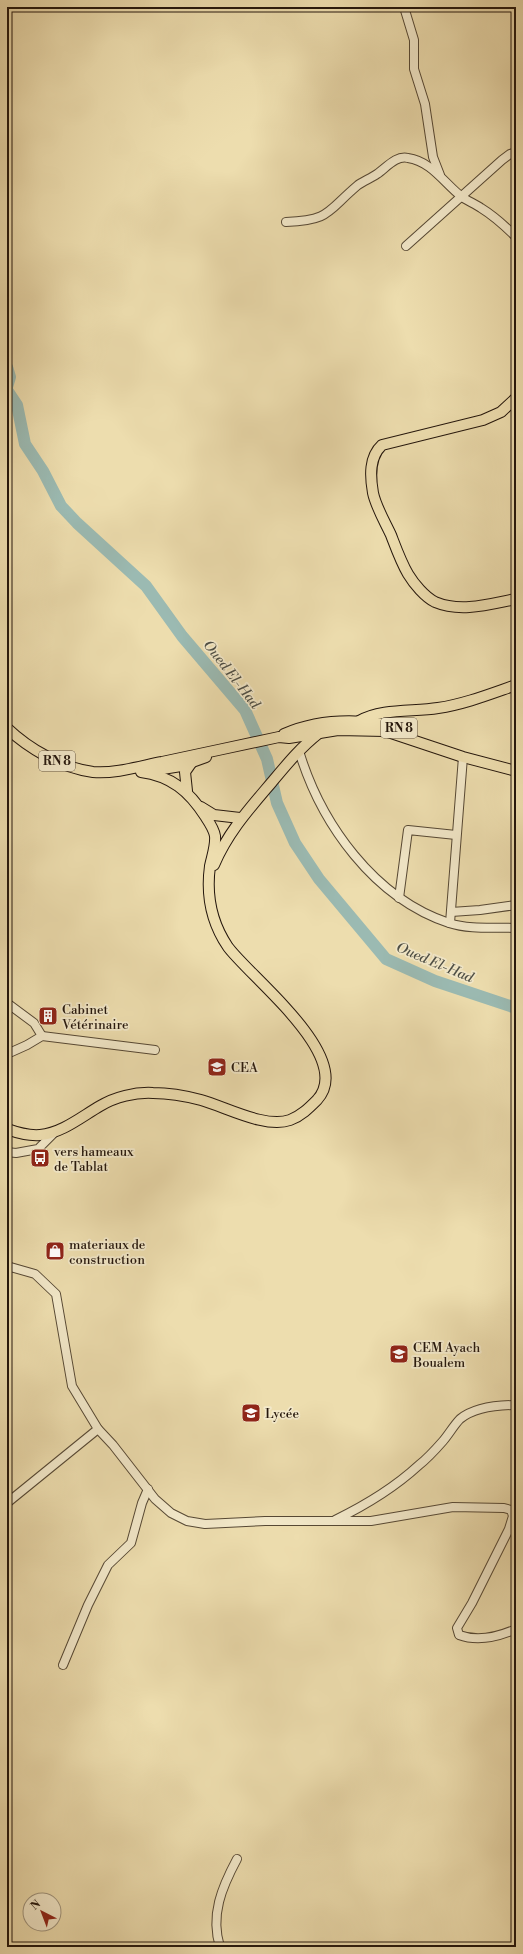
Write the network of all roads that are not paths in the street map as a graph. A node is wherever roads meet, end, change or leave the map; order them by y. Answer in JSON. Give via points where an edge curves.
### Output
{"nodes":[{"id":1,"x":404,"y":7,"type":"edge"},
{"id":2,"x":516,"y":152,"type":"edge"},
{"id":3,"x":440,"y":175,"type":"junction"},
{"id":4,"x":462,"y":196,"type":"junction"},
{"id":5,"x":286,"y":222,"type":"dead end"},
{"id":6,"x":516,"y":237,"type":"edge"},
{"id":7,"x":406,"y":246,"type":"dead end"},
{"id":8,"x":516,"y":398,"type":"edge"},
{"id":9,"x":516,"y":599,"type":"edge"},
{"id":10,"x":516,"y":685,"type":"edge"},
{"id":11,"x":360,"y":720,"type":"junction"},
{"id":12,"x":7,"y":728,"type":"edge"},
{"id":13,"x":349,"y":730,"type":"junction"},
{"id":14,"x":320,"y":732,"type":"junction"},
{"id":15,"x":279,"y":737,"type":"junction"},
{"id":16,"x":291,"y":738,"type":"junction"},
{"id":17,"x":226,"y":748,"type":"junction"},
{"id":18,"x":299,"y":751,"type":"junction"},
{"id":19,"x":205,"y":753,"type":"junction"},
{"id":20,"x":463,"y":757,"type":"junction"},
{"id":21,"x":288,"y":763,"type":"junction"},
{"id":22,"x":189,"y":764,"type":"junction"},
{"id":23,"x":516,"y":767,"type":"edge"},
{"id":24,"x":116,"y":770,"type":"junction"},
{"id":25,"x":516,"y":771,"type":"edge"},
{"id":26,"x":141,"y":772,"type":"junction"},
{"id":27,"x":187,"y":791,"type":"junction"},
{"id":28,"x":199,"y":806,"type":"junction"},
{"id":29,"x":240,"y":818,"type":"junction"},
{"id":30,"x":456,"y":834,"type":"junction"},
{"id":31,"x":208,"y":880,"type":"junction"},
{"id":32,"x":399,"y":898,"type":"junction"},
{"id":33,"x":516,"y":905,"type":"edge"},
{"id":34,"x":451,"y":912,"type":"junction"},
{"id":35,"x":450,"y":923,"type":"junction"},
{"id":36,"x":516,"y":928,"type":"edge"},
{"id":37,"x":7,"y":1003,"type":"edge"},
{"id":38,"x":42,"y":1036,"type":"junction"},
{"id":39,"x":155,"y":1050,"type":"dead end"},
{"id":40,"x":7,"y":1054,"type":"edge"},
{"id":41,"x":7,"y":1129,"type":"edge"},
{"id":42,"x":56,"y":1131,"type":"junction"},
{"id":43,"x":7,"y":1152,"type":"edge"},
{"id":44,"x":7,"y":1266,"type":"edge"},
{"id":45,"x":516,"y":1404,"type":"edge"},
{"id":46,"x":98,"y":1429,"type":"junction"},
{"id":47,"x":148,"y":1490,"type":"junction"},
{"id":48,"x":8,"y":1499,"type":"edge"},
{"id":49,"x":332,"y":1520,"type":"junction"},
{"id":50,"x":516,"y":1629,"type":"edge"},
{"id":51,"x":63,"y":1665,"type":"dead end"},
{"id":52,"x":237,"y":1859,"type":"dead end"},
{"id":53,"x":220,"y":1947,"type":"edge"}],
"edges":[{"from":1,"to":3,"type":"street","via":[[414,40],[414,70],[425,104],[433,157]]},
{"from":2,"to":4,"type":"street","via":[[506,157]]},
{"from":3,"to":4,"type":"street"},
{"from":3,"to":5,"type":"street","via":[[419,162],[400,158],[360,184],[334,210],[323,217],[309,221]]},
{"from":4,"to":6,"type":"street","via":[[499,221]]},
{"from":4,"to":7,"type":"street"},
{"from":8,"to":9,"type":"main road","via":[[501,412],[483,420],[382,444],[375,454],[371,473],[373,494],[408,574],[421,591],[434,602],[472,608]]},
{"from":10,"to":11,"type":"main road","via":[[457,704],[429,710],[378,714]]},
{"from":11,"to":13,"type":"main road"},
{"from":11,"to":15,"type":"main road","number":"RN 8","via":[[337,721],[299,729]]},
{"from":11,"to":23,"type":"main road","number":"RN 8","via":[[404,730],[476,756]]},
{"from":12,"to":24,"type":"main road","number":"RN 8","via":[[18,738],[56,760],[78,769],[94,772]]},
{"from":13,"to":14,"type":"main road","number":"RN 8"},
{"from":13,"to":20,"type":"main road","number":"RN 8","via":[[385,731]]},
{"from":14,"to":16,"type":"main road","number":"RN 8"},
{"from":14,"to":18,"type":"main road"},
{"from":15,"to":16,"type":"main road","number":"RN 8"},
{"from":15,"to":17,"type":"main road","number":"RN 8"},
{"from":16,"to":21,"type":"main road","via":[[294,748]]},
{"from":17,"to":19,"type":"main road","number":"RN 8"},
{"from":17,"to":22,"type":"main road","number":"RN 8"},
{"from":18,"to":21,"type":"main road"},
{"from":18,"to":32,"type":"street","via":[[316,793],[346,844],[360,862]]},
{"from":19,"to":22,"type":"main road"},
{"from":19,"to":24,"type":"main road","number":"RN 8"},
{"from":20,"to":25,"type":"main road","number":"RN 8"},
{"from":20,"to":30,"type":"street"},
{"from":21,"to":29,"type":"main road"},
{"from":22,"to":26,"type":"main road","number":"RN 8"},
{"from":22,"to":27,"type":"main road","via":[[184,776]]},
{"from":24,"to":26,"type":"main road","number":"RN 8"},
{"from":26,"to":27,"type":"main road","via":[[166,777]]},
{"from":27,"to":28,"type":"main road"},
{"from":28,"to":29,"type":"main road","via":[[214,815]]},
{"from":28,"to":31,"type":"main road","via":[[215,835]]},
{"from":29,"to":31,"type":"main road","via":[[222,847]]},
{"from":30,"to":32,"type":"street","via":[[408,830]]},
{"from":30,"to":34,"type":"street"},
{"from":31,"to":42,"type":"main road","via":[[212,914],[228,947],[284,1006],[319,1051],[326,1076],[319,1097],[298,1116],[281,1122],[270,1122],[200,1100],[144,1092],[120,1097]]},
{"from":32,"to":35,"type":"street"},
{"from":33,"to":34,"type":"street"},
{"from":34,"to":35,"type":"street"},
{"from":35,"to":36,"type":"street"},
{"from":37,"to":38,"type":"street","via":[[34,1023]]},
{"from":38,"to":39,"type":"street"},
{"from":38,"to":40,"type":"street"},
{"from":41,"to":42,"type":"main road","via":[[21,1134],[40,1135]]},
{"from":42,"to":43,"type":"street","via":[[38,1149]]},
{"from":44,"to":46,"type":"street","via":[[35,1274],[56,1294],[72,1386]]},
{"from":45,"to":49,"type":"street","via":[[484,1409],[460,1420],[420,1465],[387,1491],[362,1507]]},
{"from":46,"to":47,"type":"street","via":[[114,1445]]},
{"from":46,"to":48,"type":"street"},
{"from":47,"to":49,"type":"street","via":[[171,1513],[187,1521],[205,1524]]},
{"from":47,"to":51,"type":"street","via":[[131,1543],[108,1565]]},
{"from":49,"to":50,"type":"street","via":[[371,1521],[453,1507],[511,1510],[514,1516],[509,1529],[457,1628],[459,1635],[470,1639],[490,1637]]},
{"from":52,"to":53,"type":"street","via":[[223,1886],[215,1923]]}]}
